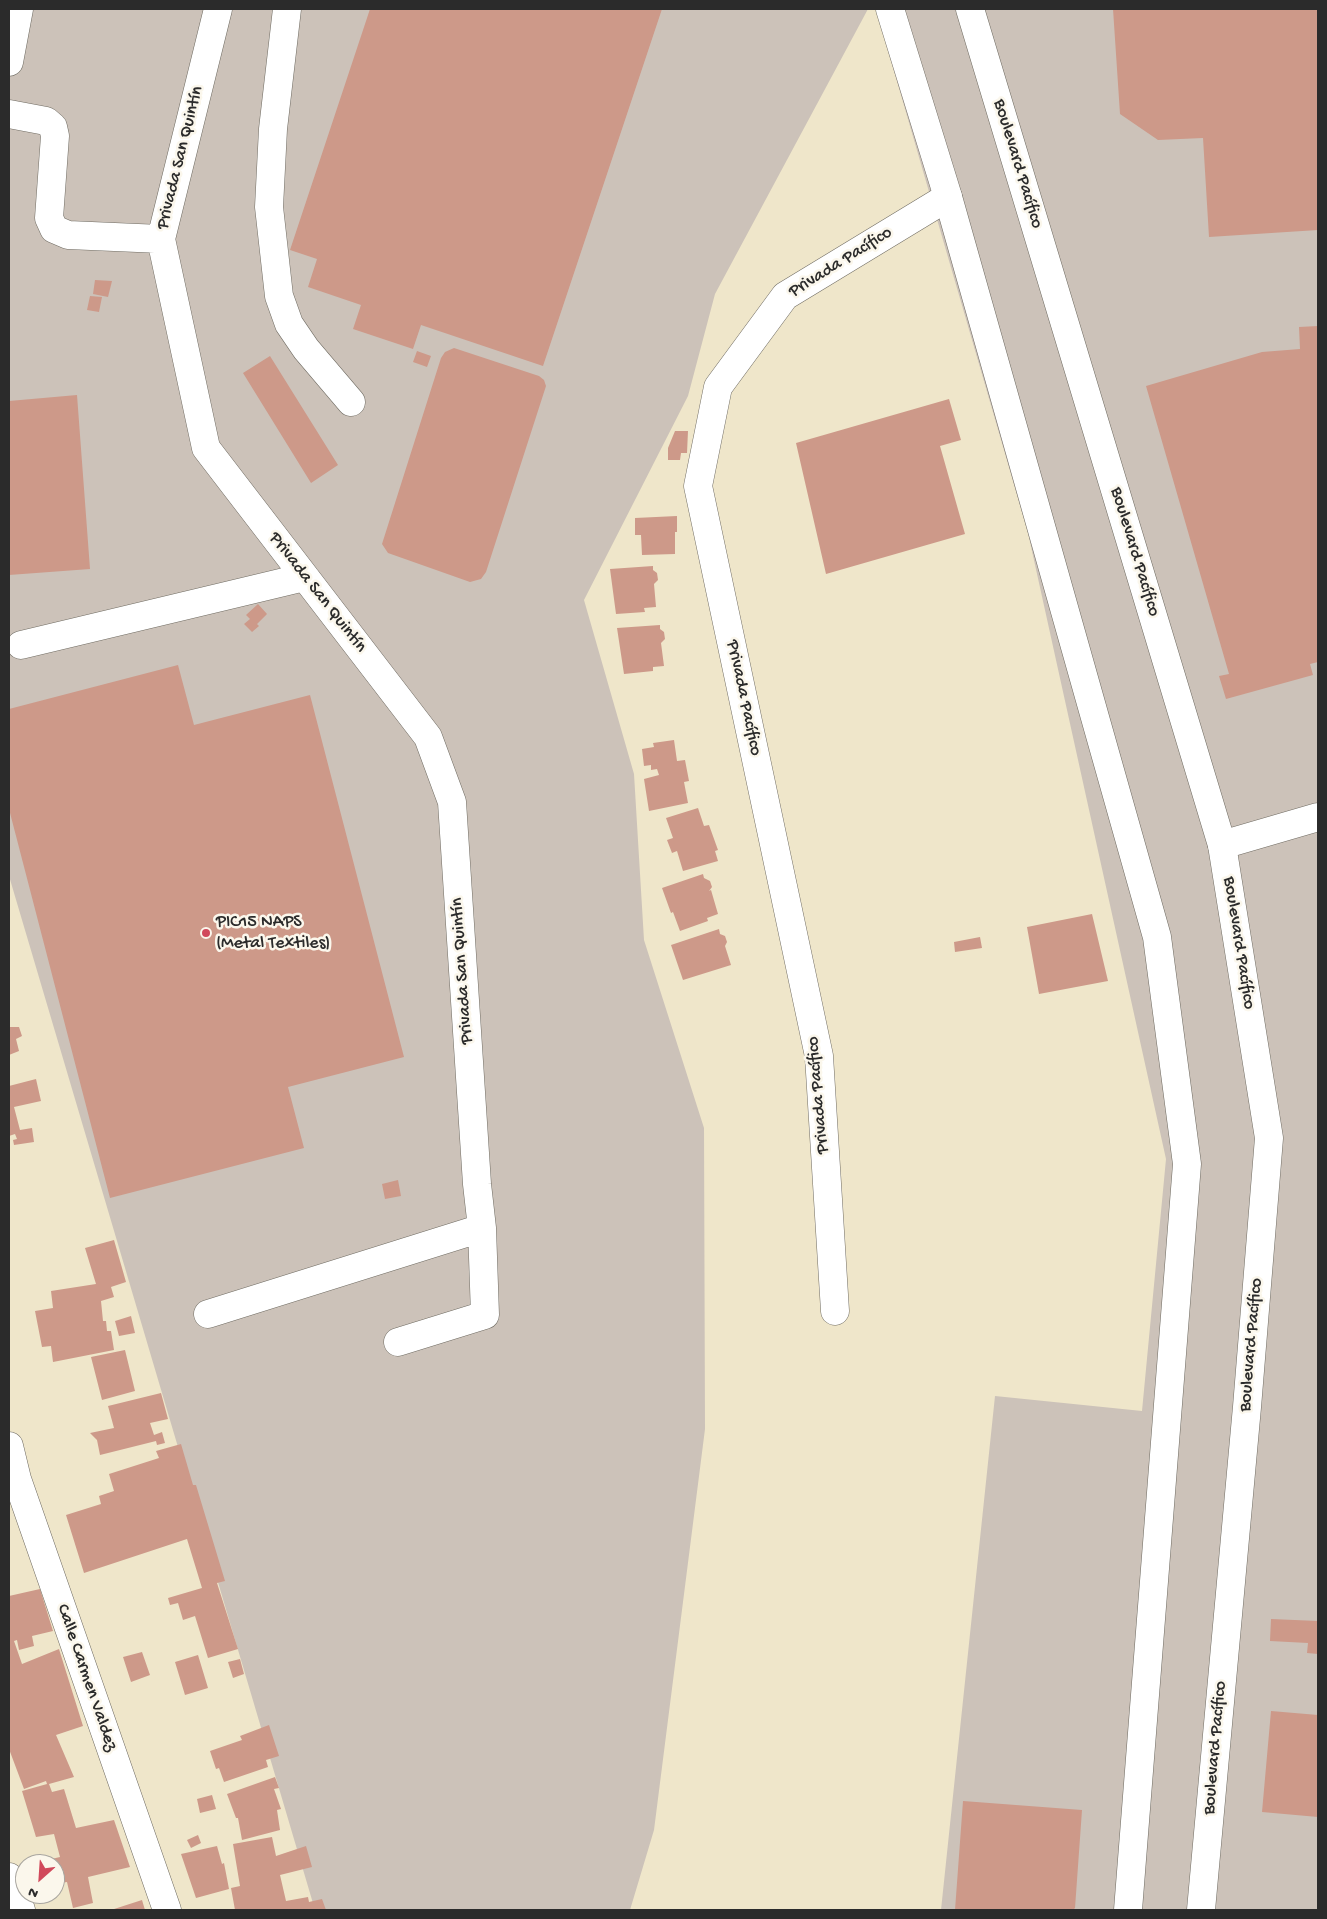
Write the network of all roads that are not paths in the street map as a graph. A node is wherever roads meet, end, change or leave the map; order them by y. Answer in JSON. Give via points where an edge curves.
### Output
{"nodes":[{"id":1,"x":19,"y":9,"type":"edge"},
{"id":2,"x":218,"y":9,"type":"edge"},
{"id":3,"x":287,"y":9,"type":"edge"},
{"id":4,"x":890,"y":9,"type":"edge"},
{"id":5,"x":970,"y":9,"type":"edge"},
{"id":6,"x":9,"y":62,"type":"edge"},
{"id":7,"x":9,"y":114,"type":"edge"},
{"id":8,"x":948,"y":197,"type":"junction"},
{"id":9,"x":161,"y":239,"type":"junction"},
{"id":10,"x":351,"y":402,"type":"dead end"},
{"id":11,"x":305,"y":577,"type":"junction"},
{"id":12,"x":21,"y":645,"type":"dead end"},
{"id":13,"x":1318,"y":817,"type":"edge"},
{"id":14,"x":1222,"y":845,"type":"junction"},
{"id":15,"x":482,"y":1228,"type":"junction"},
{"id":16,"x":835,"y":1311,"type":"dead end"},
{"id":17,"x":208,"y":1314,"type":"dead end"},
{"id":18,"x":398,"y":1342,"type":"dead end"},
{"id":19,"x":9,"y":1446,"type":"edge"},
{"id":20,"x":13,"y":1490,"type":"edge"},
{"id":21,"x":9,"y":1877,"type":"edge"},
{"id":22,"x":21,"y":1910,"type":"edge"},
{"id":23,"x":167,"y":1910,"type":"edge"},
{"id":24,"x":1128,"y":1910,"type":"edge"},
{"id":25,"x":1201,"y":1910,"type":"edge"}],
"edges":[{"from":1,"to":6,"type":"main road"},
{"from":2,"to":9,"type":"main road","name":"Privada San Quintín"},
{"from":3,"to":10,"type":"main road","via":[[273,129],[269,207],[279,296],[288,324]]},
{"from":4,"to":8,"type":"main road"},
{"from":5,"to":14,"type":"main road","name":"Boulevard Pacífico"},
{"from":7,"to":9,"type":"main road","via":[[46,121],[53,127],[49,218],[54,229],[68,234]]},
{"from":8,"to":16,"type":"main road","name":"Privada Pacífico","via":[[785,296],[718,388],[698,486],[819,1056]]},
{"from":8,"to":24,"type":"main road","via":[[1157,937],[1187,1164]]},
{"from":9,"to":11,"type":"main road","name":"Privada San Quintín","via":[[206,448]]},
{"from":11,"to":12,"type":"main road"},
{"from":11,"to":15,"type":"main road","name":"Privada San Quintín","via":[[428,737],[452,802]]},
{"from":13,"to":14,"type":"main road"},
{"from":14,"to":25,"type":"main road","name":"Boulevard Pacífico","via":[[1269,1138]]},
{"from":15,"to":17,"type":"main road"},
{"from":15,"to":18,"type":"main road","name":"Privada San Quintín","via":[[485,1315]]},
{"from":19,"to":20,"type":"main road","name":"Calle Carmen Valdez"},
{"from":20,"to":23,"type":"main road","name":"Calle Carmen Valdez"},
{"from":21,"to":22,"type":"main road"}]}
